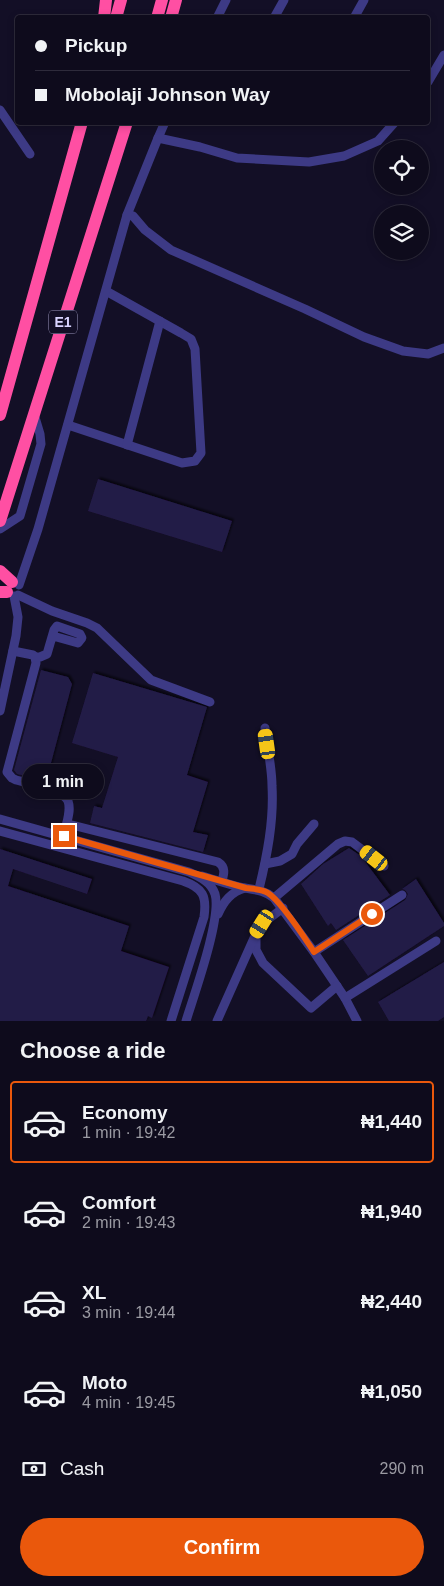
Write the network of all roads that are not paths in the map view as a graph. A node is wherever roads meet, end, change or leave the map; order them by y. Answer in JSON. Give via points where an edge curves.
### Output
{"nodes":[{"id":1,"x":121,"y":0,"type":"edge"},
{"id":2,"x":162,"y":0,"type":"edge"},
{"id":3,"x":181,"y":0,"type":"edge"},
{"id":4,"x":226,"y":0,"type":"edge"},
{"id":5,"x":284,"y":0,"type":"edge"},
{"id":6,"x":364,"y":0,"type":"edge"},
{"id":7,"x":106,"y":1,"type":"edge"},
{"id":8,"x":173,"y":10,"type":"edge"},
{"id":9,"x":104,"y":15,"type":"edge"},
{"id":10,"x":117,"y":15,"type":"edge"},
{"id":11,"x":158,"y":15,"type":"edge"},
{"id":12,"x":218,"y":15,"type":"edge"},
{"id":13,"x":276,"y":15,"type":"edge"},
{"id":14,"x":356,"y":15,"type":"edge"},
{"id":15,"x":444,"y":55,"type":"edge"},
{"id":16,"x":430,"y":79,"type":"edge"},
{"id":17,"x":0,"y":110,"type":"edge"},
{"id":18,"x":81,"y":125,"type":"edge"},
{"id":19,"x":126,"y":125,"type":"edge"},
{"id":20,"x":164,"y":125,"type":"edge"},
{"id":21,"x":392,"y":125,"type":"edge"},
{"id":22,"x":158,"y":138,"type":"junction"},
{"id":23,"x":30,"y":154,"type":"dead end"},
{"id":24,"x":128,"y":215,"type":"junction"},
{"id":25,"x":106,"y":291,"type":"junction"},
{"id":26,"x":160,"y":321,"type":"junction"},
{"id":27,"x":444,"y":348,"type":"edge"},
{"id":28,"x":34,"y":414,"type":"junction"},
{"id":29,"x":0,"y":415,"type":"edge"},
{"id":30,"x":68,"y":426,"type":"junction"},
{"id":31,"x":127,"y":444,"type":"junction"},
{"id":32,"x":0,"y":521,"type":"edge"},
{"id":33,"x":0,"y":529,"type":"edge"},
{"id":34,"x":0,"y":571,"type":"edge"},
{"id":35,"x":12,"y":590,"type":"edge"},
{"id":36,"x":53,"y":636,"type":"dead end"},
{"id":37,"x":13,"y":651,"type":"junction"},
{"id":38,"x":35,"y":657,"type":"junction"},
{"id":39,"x":210,"y":702,"type":"dead end"},
{"id":40,"x":0,"y":711,"type":"edge"},
{"id":41,"x":265,"y":728,"type":"dead end"},
{"id":42,"x":4,"y":772,"type":"edge"},
{"id":43,"x":2,"y":816,"type":"edge"},
{"id":44,"x":68,"y":824,"type":"junction"},
{"id":45,"x":314,"y":824,"type":"dead end"},
{"id":46,"x":0,"y":831,"type":"edge"},
{"id":47,"x":64,"y":836,"type":"junction"},
{"id":48,"x":265,"y":864,"type":"junction"},
{"id":49,"x":384,"y":866,"type":"dead end"},
{"id":50,"x":205,"y":878,"type":"junction"},
{"id":51,"x":222,"y":882,"type":"junction"},
{"id":52,"x":196,"y":887,"type":"junction"},
{"id":53,"x":246,"y":888,"type":"junction"},
{"id":54,"x":259,"y":890,"type":"junction"},
{"id":55,"x":402,"y":895,"type":"dead end"},
{"id":56,"x":227,"y":898,"type":"junction"},
{"id":57,"x":274,"y":898,"type":"junction"},
{"id":58,"x":216,"y":902,"type":"junction"},
{"id":59,"x":205,"y":904,"type":"junction"},
{"id":60,"x":283,"y":908,"type":"junction"},
{"id":61,"x":215,"y":923,"type":"junction"},
{"id":62,"x":256,"y":933,"type":"junction"},
{"id":63,"x":436,"y":941,"type":"dead end"},
{"id":64,"x":314,"y":952,"type":"junction"},
{"id":65,"x":337,"y":986,"type":"junction"},
{"id":66,"x":344,"y":998,"type":"junction"},
{"id":67,"x":171,"y":1021,"type":"edge"},
{"id":68,"x":186,"y":1021,"type":"edge"},
{"id":69,"x":217,"y":1021,"type":"edge"},
{"id":70,"x":357,"y":1021,"type":"edge"}],
"edges":[{"from":1,"to":10,"type":"highway"},
{"from":2,"to":11,"type":"highway"},
{"from":3,"to":8,"type":"highway"},
{"from":4,"to":12,"type":"street"},
{"from":5,"to":13,"type":"street"},
{"from":6,"to":14,"type":"street"},
{"from":7,"to":9,"type":"highway"},
{"from":15,"to":16,"type":"street"},
{"from":17,"to":23,"type":"street"},
{"from":18,"to":29,"type":"highway","number":"E1"},
{"from":19,"to":28,"type":"highway","number":"E1"},
{"from":20,"to":22,"type":"street"},
{"from":21,"to":22,"type":"street","via":[[378,141],[344,156],[310,162],[237,158]]},
{"from":22,"to":24,"type":"street"},
{"from":24,"to":25,"type":"street"},
{"from":24,"to":27,"type":"street","via":[[171,250],[364,337],[404,351],[428,354]]},
{"from":25,"to":26,"type":"street"},
{"from":25,"to":30,"type":"street"},
{"from":26,"to":31,"type":"street"},
{"from":26,"to":31,"type":"street","via":[[191,339],[195,349],[201,453],[195,461],[182,463]]},
{"from":28,"to":32,"type":"highway","number":"E1"},
{"from":28,"to":33,"type":"street","via":[[41,444],[20,516]]},
{"from":30,"to":31,"type":"street"},
{"from":30,"to":35,"type":"street","via":[[38,529]]},
{"from":34,"to":35,"type":"highway"},
{"from":35,"to":37,"type":"street","via":[[18,617]]},
{"from":35,"to":39,"type":"street","via":[[52,611],[97,628],[151,680]]},
{"from":36,"to":38,"type":"street","via":[[47,654]]},
{"from":37,"to":38,"type":"street"},
{"from":37,"to":40,"type":"street"},
{"from":38,"to":42,"type":"street","via":[[36,663]]},
{"from":41,"to":48,"type":"street","via":[[272,788]]},
{"from":42,"to":44,"type":"street","via":[[16,780],[63,795],[68,800]]},
{"from":43,"to":47,"type":"street"},
{"from":44,"to":47,"type":"street"},
{"from":44,"to":51,"type":"street","via":[[218,862],[223,867]]},
{"from":45,"to":48,"type":"street","via":[[292,854]]},
{"from":46,"to":52,"type":"street"},
{"from":47,"to":50,"type":"street"},
{"from":48,"to":54,"type":"street"},
{"from":49,"to":57,"type":"street","via":[[352,842],[345,841]]},
{"from":50,"to":51,"type":"street"},
{"from":50,"to":52,"type":"street"},
{"from":50,"to":58,"type":"street"},
{"from":51,"to":53,"type":"street"},
{"from":52,"to":59,"type":"street","via":[[203,894]]},
{"from":53,"to":54,"type":"street"},
{"from":53,"to":56,"type":"street"},
{"from":54,"to":57,"type":"street"},
{"from":55,"to":64,"type":"street"},
{"from":56,"to":58,"type":"street"},
{"from":56,"to":61,"type":"street"},
{"from":57,"to":60,"type":"street"},
{"from":58,"to":59,"type":"street"},
{"from":58,"to":61,"type":"street"},
{"from":59,"to":67,"type":"street"},
{"from":60,"to":62,"type":"street","via":[[262,924]]},
{"from":60,"to":64,"type":"street"},
{"from":61,"to":68,"type":"street"},
{"from":62,"to":65,"type":"street","via":[[256,950],[262,963],[311,1008]]},
{"from":62,"to":69,"type":"street"},
{"from":63,"to":66,"type":"street"},
{"from":64,"to":65,"type":"street"},
{"from":65,"to":66,"type":"street"},
{"from":66,"to":70,"type":"street"}]}
